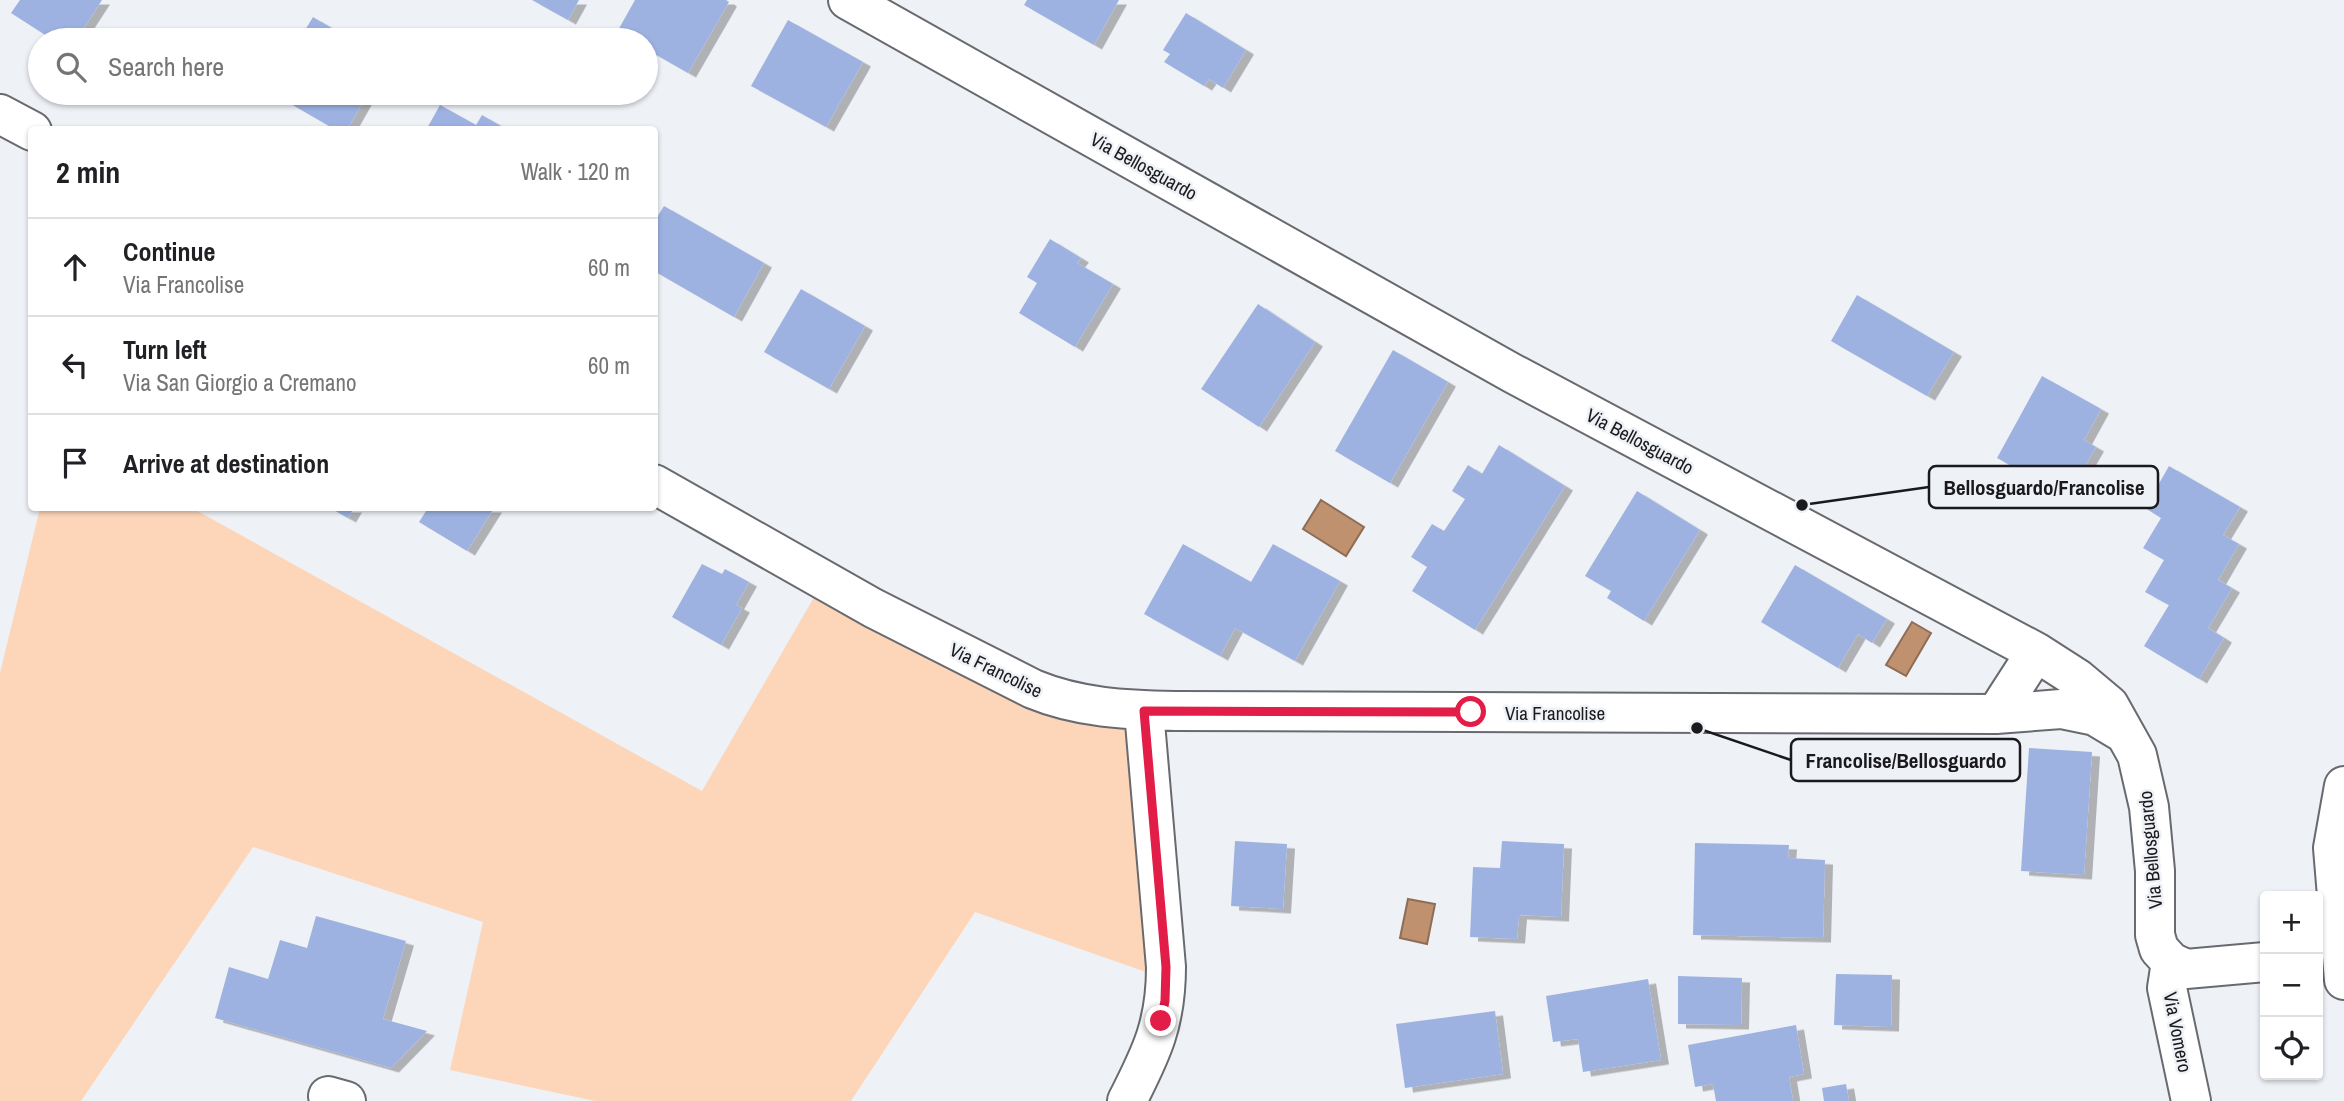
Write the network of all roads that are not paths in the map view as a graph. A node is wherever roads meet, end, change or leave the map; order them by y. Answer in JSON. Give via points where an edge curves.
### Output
{"nodes":[{"id":1,"x":848,"y":0,"type":"edge"},
{"id":2,"x":0,"y":114,"type":"edge"},
{"id":3,"x":28,"y":129,"type":"edge"},
{"id":4,"x":658,"y":486,"type":"edge"},
{"id":5,"x":2036,"y":652,"type":"junction"},
{"id":6,"x":1144,"y":711,"type":"junction"},
{"id":7,"x":1996,"y":714,"type":"junction"},
{"id":8,"x":2127,"y":735,"type":"junction"},
{"id":9,"x":2344,"y":786,"type":"edge"},
{"id":10,"x":2171,"y":962,"type":"junction"},
{"id":11,"x":2260,"y":962,"type":"edge"},
{"id":12,"x":2334,"y":964,"type":"edge"},
{"id":13,"x":1127,"y":1101,"type":"edge"},
{"id":14,"x":2191,"y":1101,"type":"edge"}],
"edges":[{"from":1,"to":5,"type":"street","name":"Via Bellosguardo","via":[[1512,373]]},
{"from":2,"to":3,"type":"street"},
{"from":4,"to":6,"type":"street","name":"Via Francolise","via":[[873,608],[1033,689],[1082,705]]},
{"from":5,"to":7,"type":"street"},
{"from":5,"to":8,"type":"street","name":"Via Bellosguardo","via":[[2101,697]]},
{"from":6,"to":7,"type":"street","name":"Via Francolise"},
{"from":6,"to":13,"type":"street","via":[[1166,990],[1158,1031]]},
{"from":7,"to":8,"type":"street","name":"Via Francolise","via":[[2061,709],[2095,716]]},
{"from":8,"to":10,"type":"street","name":"Via Bellosguardo","via":[[2149,807],[2155,935],[2159,949]]},
{"from":9,"to":12,"type":"street","via":[[2333,848]]},
{"from":10,"to":11,"type":"street","via":[[2186,968]]},
{"from":10,"to":14,"type":"street","name":"Via Vomero","via":[[2167,988]]}]}
